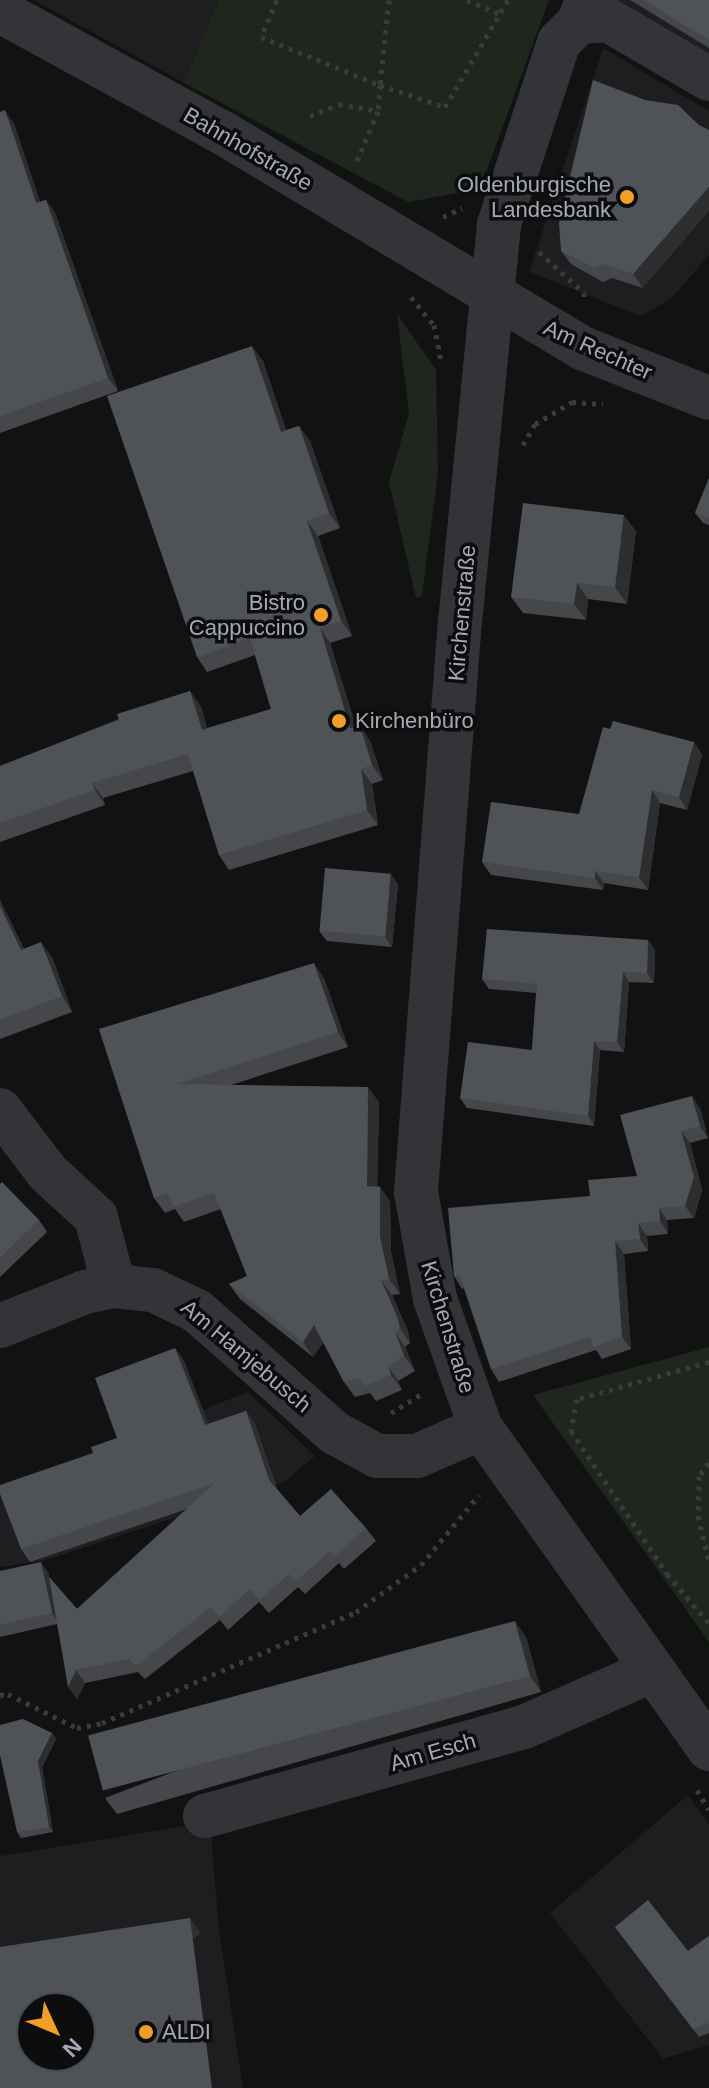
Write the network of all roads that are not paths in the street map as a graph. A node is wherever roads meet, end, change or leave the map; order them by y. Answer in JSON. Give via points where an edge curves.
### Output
{"nodes":[{"id":1,"x":0,"y":11,"type":"edge"},
{"id":2,"x":583,"y":11,"type":"edge"},
{"id":3,"x":709,"y":79,"type":"edge"},
{"id":4,"x":491,"y":296,"type":"junction"},
{"id":5,"x":707,"y":392,"type":"edge"},
{"id":6,"x":0,"y":1110,"type":"edge"},
{"id":7,"x":114,"y":1286,"type":"junction"},
{"id":8,"x":0,"y":1326,"type":"edge"},
{"id":9,"x":481,"y":1428,"type":"junction"},
{"id":10,"x":653,"y":1670,"type":"junction"},
{"id":11,"x":709,"y":1749,"type":"edge"},
{"id":12,"x":205,"y":1816,"type":"dead end"}],
"edges":[{"from":1,"to":4,"type":"street","name":"Bahnhofstraße","via":[[296,143]]},
{"from":2,"to":3,"type":"street"},
{"from":2,"to":4,"type":"street","name":"Kirchenstraße","via":[[559,42],[499,225]]},
{"from":4,"to":5,"type":"street","name":"Am Rechter","via":[[582,348]]},
{"from":4,"to":9,"type":"street","name":"Kirchenstraße","via":[[416,1192],[435,1299]]},
{"from":6,"to":7,"type":"street","via":[[48,1173],[96,1217]]},
{"from":7,"to":8,"type":"street","name":"Am Hamjebusch"},
{"from":7,"to":9,"type":"street","name":"Am Hamjebusch","via":[[172,1295],[197,1311],[335,1433],[377,1456],[417,1456]]},
{"from":9,"to":10,"type":"street"},
{"from":10,"to":11,"type":"street"},
{"from":10,"to":12,"type":"street","name":"Am Esch","via":[[524,1727]]}]}
